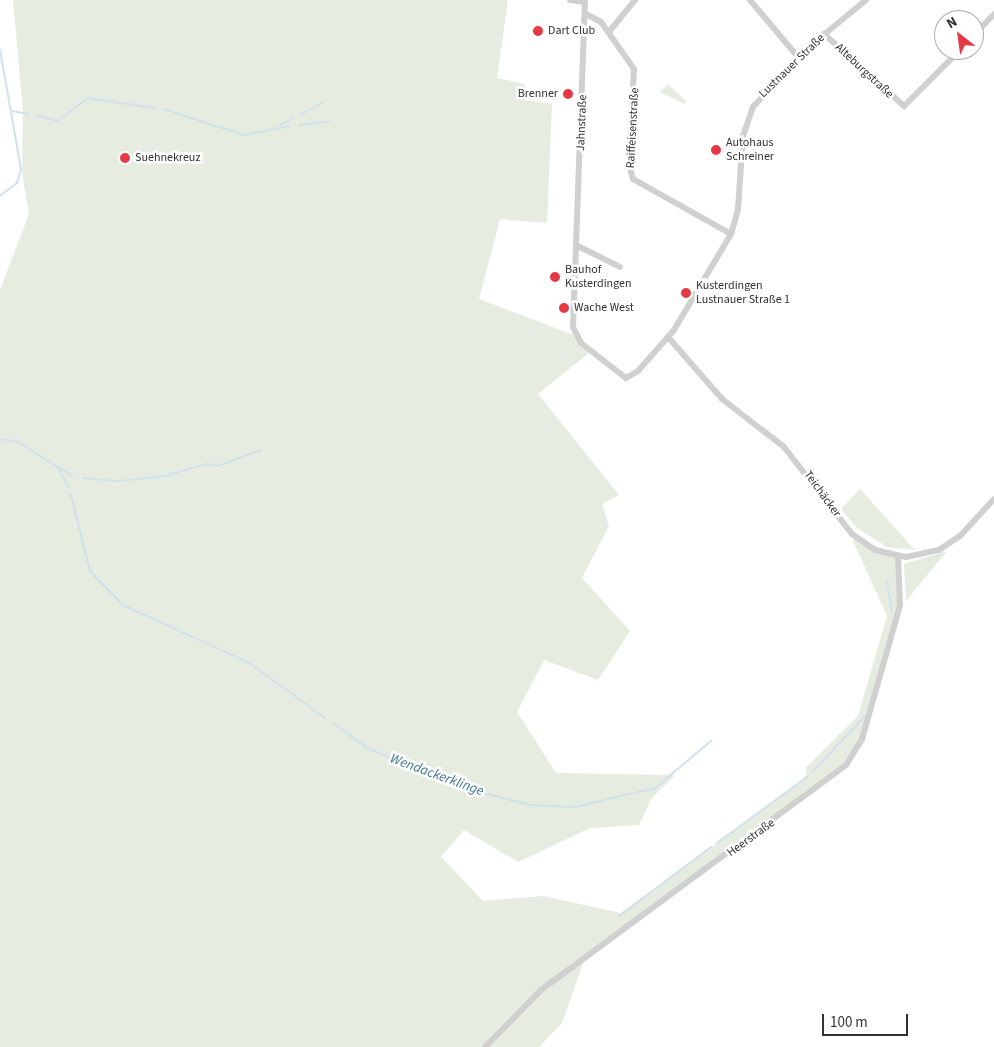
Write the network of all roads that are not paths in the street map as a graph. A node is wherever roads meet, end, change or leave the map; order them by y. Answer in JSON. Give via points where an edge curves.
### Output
{"nodes":[{"id":1,"x":570,"y":0,"type":"edge"},
{"id":2,"x":635,"y":0,"type":"edge"},
{"id":3,"x":750,"y":0,"type":"edge"},
{"id":4,"x":866,"y":0,"type":"edge"},
{"id":5,"x":585,"y":1,"type":"edge"},
{"id":6,"x":586,"y":14,"type":"junction"},
{"id":7,"x":994,"y":14,"type":"edge"},
{"id":8,"x":984,"y":24,"type":"edge"},
{"id":9,"x":609,"y":32,"type":"junction"},
{"id":10,"x":824,"y":34,"type":"junction"},
{"id":11,"x":798,"y":58,"type":"junction"},
{"id":12,"x":950,"y":60,"type":"edge"},
{"id":13,"x":731,"y":234,"type":"junction"},
{"id":14,"x":576,"y":245,"type":"junction"},
{"id":15,"x":620,"y":267,"type":"dead end"},
{"id":16,"x":668,"y":337,"type":"junction"},
{"id":17,"x":626,"y":378,"type":"joint"},
{"id":18,"x":994,"y":499,"type":"edge"},
{"id":19,"x":898,"y":556,"type":"junction"},
{"id":20,"x":485,"y":1047,"type":"edge"}],
"edges":[{"from":1,"to":5,"type":"street"},
{"from":2,"to":9,"type":"street"},
{"from":3,"to":11,"type":"street"},
{"from":4,"to":10,"type":"street","name":"Lustnauer Straße"},
{"from":5,"to":6,"type":"street","name":"Jahnstraße"},
{"from":6,"to":9,"type":"street","name":"Raiffeisenstraße","via":[[598,19]]},
{"from":6,"to":14,"type":"street","name":"Jahnstraße"},
{"from":7,"to":8,"type":"street"},
{"from":9,"to":13,"type":"street","name":"Raiffeisenstraße","via":[[635,74],[631,175],[641,185]]},
{"from":10,"to":11,"type":"street","name":"Lustnauer Straße"},
{"from":10,"to":12,"type":"street","name":"Alteburgstraße","via":[[904,106]]},
{"from":11,"to":13,"type":"street","name":"Lustnauer Straße","via":[[760,96],[745,124],[738,209]]},
{"from":13,"to":16,"type":"street","name":"Lustnauer Straße"},
{"from":14,"to":15,"type":"street"},
{"from":14,"to":17,"type":"street","name":"Jahnstraße","via":[[576,336]]},
{"from":16,"to":17,"type":"street","name":"Lustnauer Straße","via":[[638,372]]},
{"from":16,"to":19,"type":"street","name":"Teichäcker","via":[[722,398],[793,456],[852,534],[875,550]]},
{"from":18,"to":19,"type":"street","name":"Teichäcker","via":[[945,548],[925,556]]},
{"from":19,"to":20,"type":"street","name":"Heerstraße","via":[[900,606],[862,739],[846,765],[540,990]]}]}
